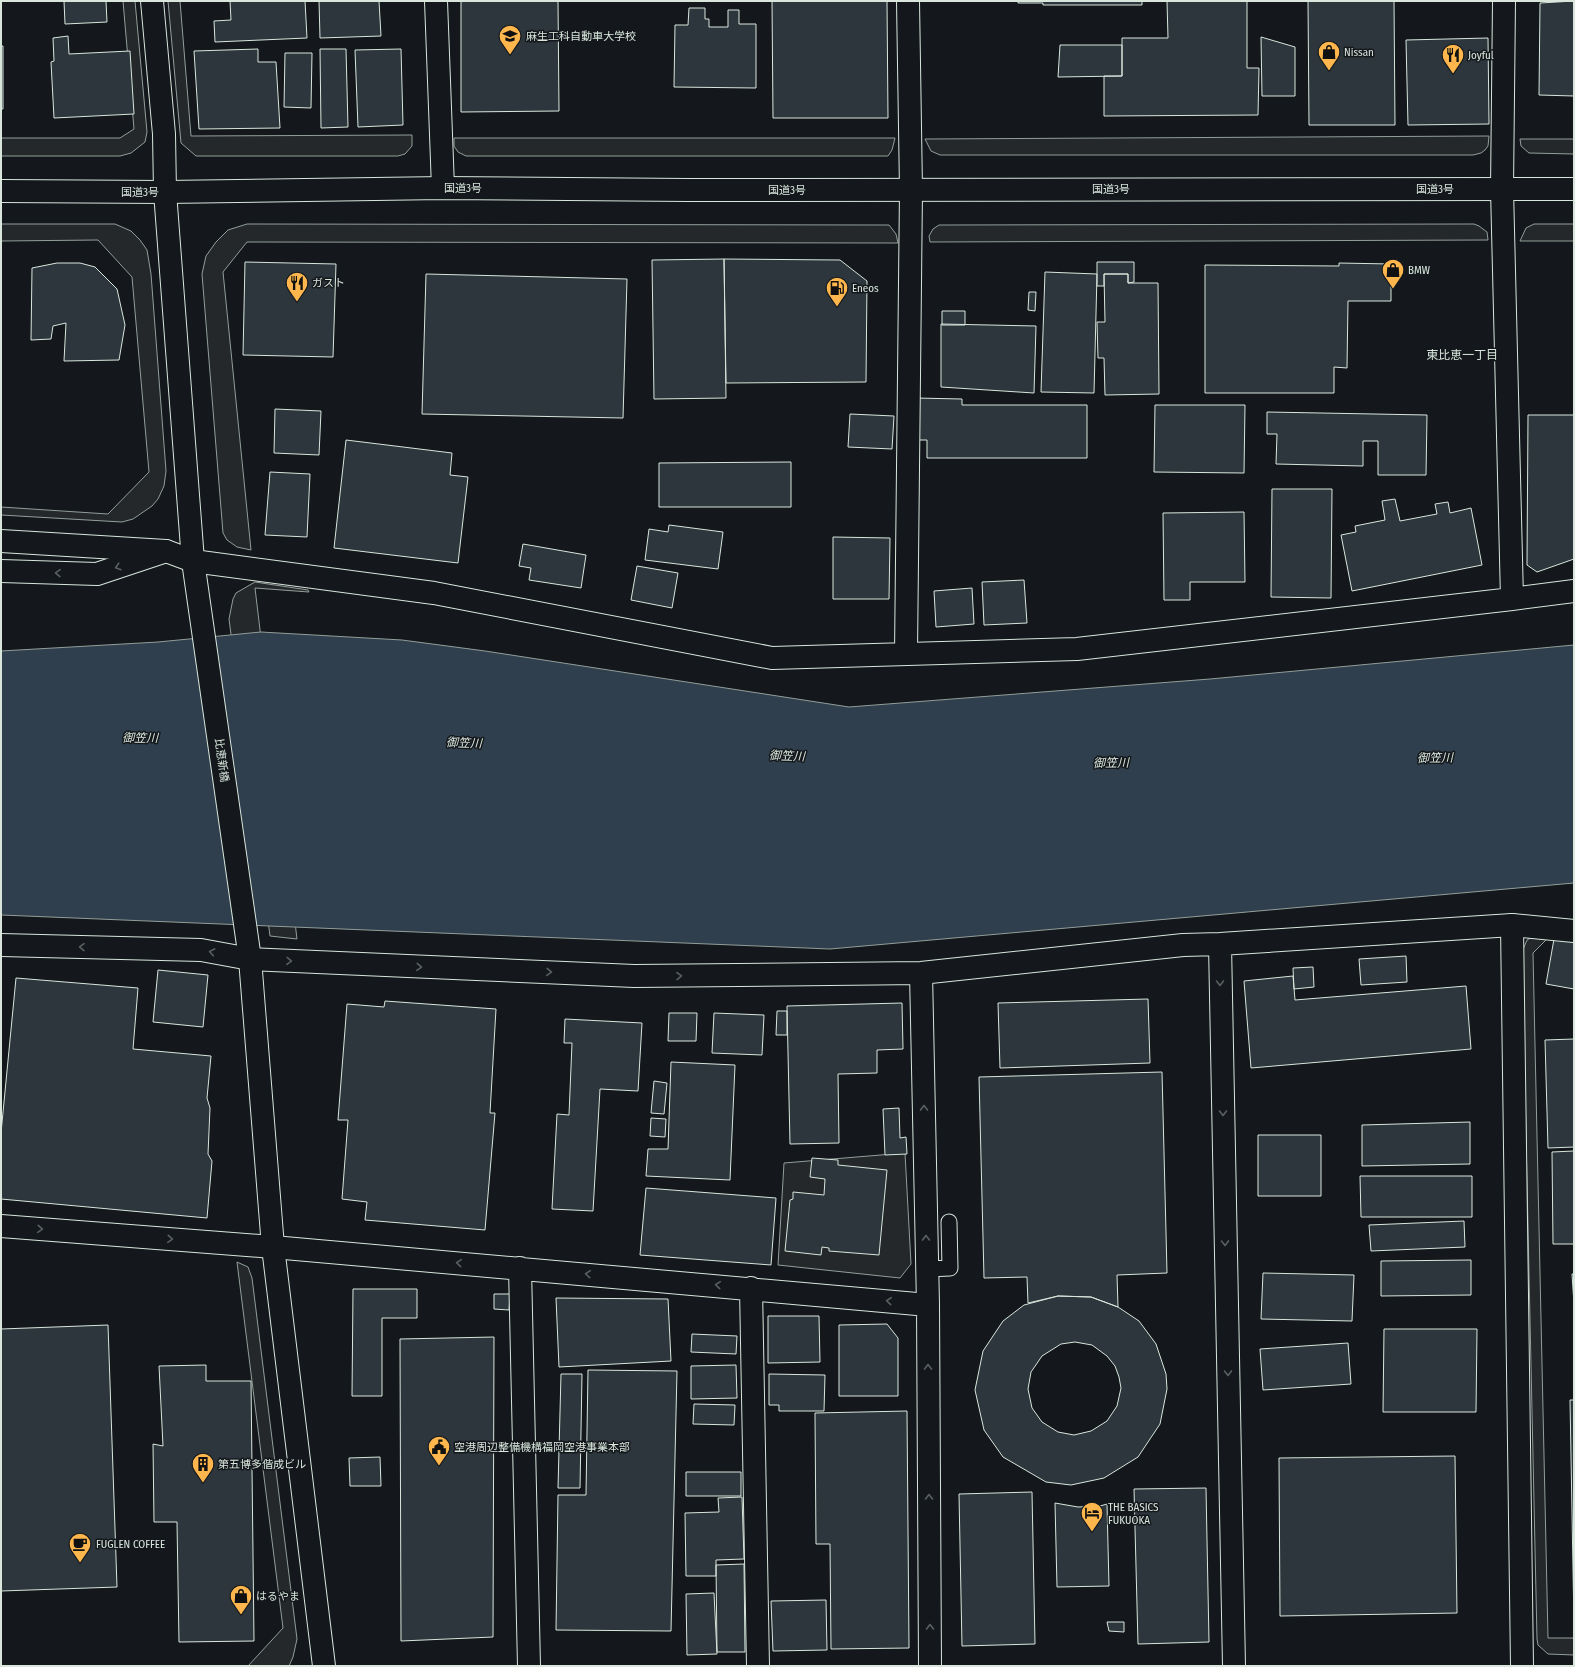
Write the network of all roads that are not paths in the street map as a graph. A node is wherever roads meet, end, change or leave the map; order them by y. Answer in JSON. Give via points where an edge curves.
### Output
{"nodes":[{"id":1,"x":152,"y":1,"type":"edge"},
{"id":2,"x":436,"y":1,"type":"edge"},
{"id":3,"x":908,"y":1,"type":"edge"},
{"id":4,"x":1504,"y":1,"type":"edge"},
{"id":5,"x":443,"y":188,"type":"junction"},
{"id":6,"x":1502,"y":189,"type":"junction"},
{"id":7,"x":1574,"y":189,"type":"edge"},
{"id":8,"x":911,"y":190,"type":"junction"},
{"id":9,"x":1,"y":191,"type":"edge"},
{"id":10,"x":166,"y":192,"type":"junction"},
{"id":11,"x":1,"y":540,"type":"edge"},
{"id":12,"x":166,"y":551,"type":"junction"},
{"id":13,"x":193,"y":561,"type":"junction"},
{"id":14,"x":1,"y":571,"type":"edge"},
{"id":15,"x":1574,"y":591,"type":"edge"},
{"id":16,"x":1512,"y":600,"type":"junction"},
{"id":17,"x":906,"y":653,"type":"junction"},
{"id":18,"x":1512,"y":925,"type":"junction"},
{"id":19,"x":1574,"y":931,"type":"edge"},
{"id":20,"x":1220,"y":944,"type":"junction"},
{"id":21,"x":1,"y":945,"type":"edge"},
{"id":22,"x":250,"y":959,"type":"junction"},
{"id":23,"x":921,"y":973,"type":"junction"},
{"id":24,"x":949,"y":1222,"type":"dead end"},
{"id":25,"x":1,"y":1226,"type":"edge"},
{"id":26,"x":273,"y":1247,"type":"junction"},
{"id":27,"x":520,"y":1268,"type":"junction"},
{"id":28,"x":927,"y":1269,"type":"junction"},
{"id":29,"x":751,"y":1288,"type":"junction"},
{"id":30,"x":928,"y":1305,"type":"junction"},
{"id":31,"x":324,"y":1666,"type":"edge"},
{"id":32,"x":529,"y":1666,"type":"edge"},
{"id":33,"x":758,"y":1666,"type":"edge"},
{"id":34,"x":930,"y":1666,"type":"edge"},
{"id":35,"x":1234,"y":1666,"type":"edge"},
{"id":36,"x":1522,"y":1666,"type":"edge"}],
"edges":[{"from":1,"to":10,"type":"main road","name":"比恵新橋","via":[[164,134]]},
{"from":2,"to":5,"type":"main road"},
{"from":3,"to":8,"type":"main road"},
{"from":4,"to":6,"type":"main road"},
{"from":5,"to":8,"type":"main road","name":"国道3号"},
{"from":5,"to":10,"type":"main road","name":"国道3号"},
{"from":6,"to":7,"type":"main road","name":"国道3号"},
{"from":6,"to":8,"type":"main road","name":"国道3号"},
{"from":6,"to":16,"type":"main road"},
{"from":8,"to":17,"type":"main road"},
{"from":9,"to":10,"type":"main road","name":"国道3号"},
{"from":10,"to":13,"type":"main road","name":"比恵新橋"},
{"from":11,"to":12,"type":"main road"},
{"from":12,"to":13,"type":"main road"},
{"from":12,"to":14,"type":"main road","one_way":true,"via":[[97,574]]},
{"from":13,"to":17,"type":"main road","via":[[434,593],[772,658]]},
{"from":13,"to":22,"type":"main road","name":"比恵新橋"},
{"from":15,"to":16,"type":"main road"},
{"from":16,"to":17,"type":"main road","via":[[1076,649]]},
{"from":18,"to":19,"type":"main road"},
{"from":18,"to":20,"type":"main road"},
{"from":18,"to":36,"type":"main road"},
{"from":20,"to":23,"type":"main road","via":[[1183,945]]},
{"from":20,"to":35,"type":"main road","one_way":true},
{"from":22,"to":21,"type":"main road","one_way":true,"via":[[201,950]]},
{"from":22,"to":23,"type":"main road","one_way":true,"via":[[634,976]]},
{"from":22,"to":26,"type":"main road","name":"比恵新橋"},
{"from":28,"to":23,"type":"main road","one_way":true},
{"from":24,"to":28,"type":"lane","via":[[950,1268]]},
{"from":25,"to":26,"type":"main road","one_way":true},
{"from":27,"to":26,"type":"main road","one_way":true},
{"from":26,"to":31,"type":"main road","name":"比恵新橋"},
{"from":29,"to":27,"type":"main road","one_way":true},
{"from":27,"to":32,"type":"main road"},
{"from":28,"to":30,"type":"main road"},
{"from":30,"to":29,"type":"main road","one_way":true},
{"from":29,"to":33,"type":"main road"},
{"from":34,"to":30,"type":"main road","one_way":true}]}
